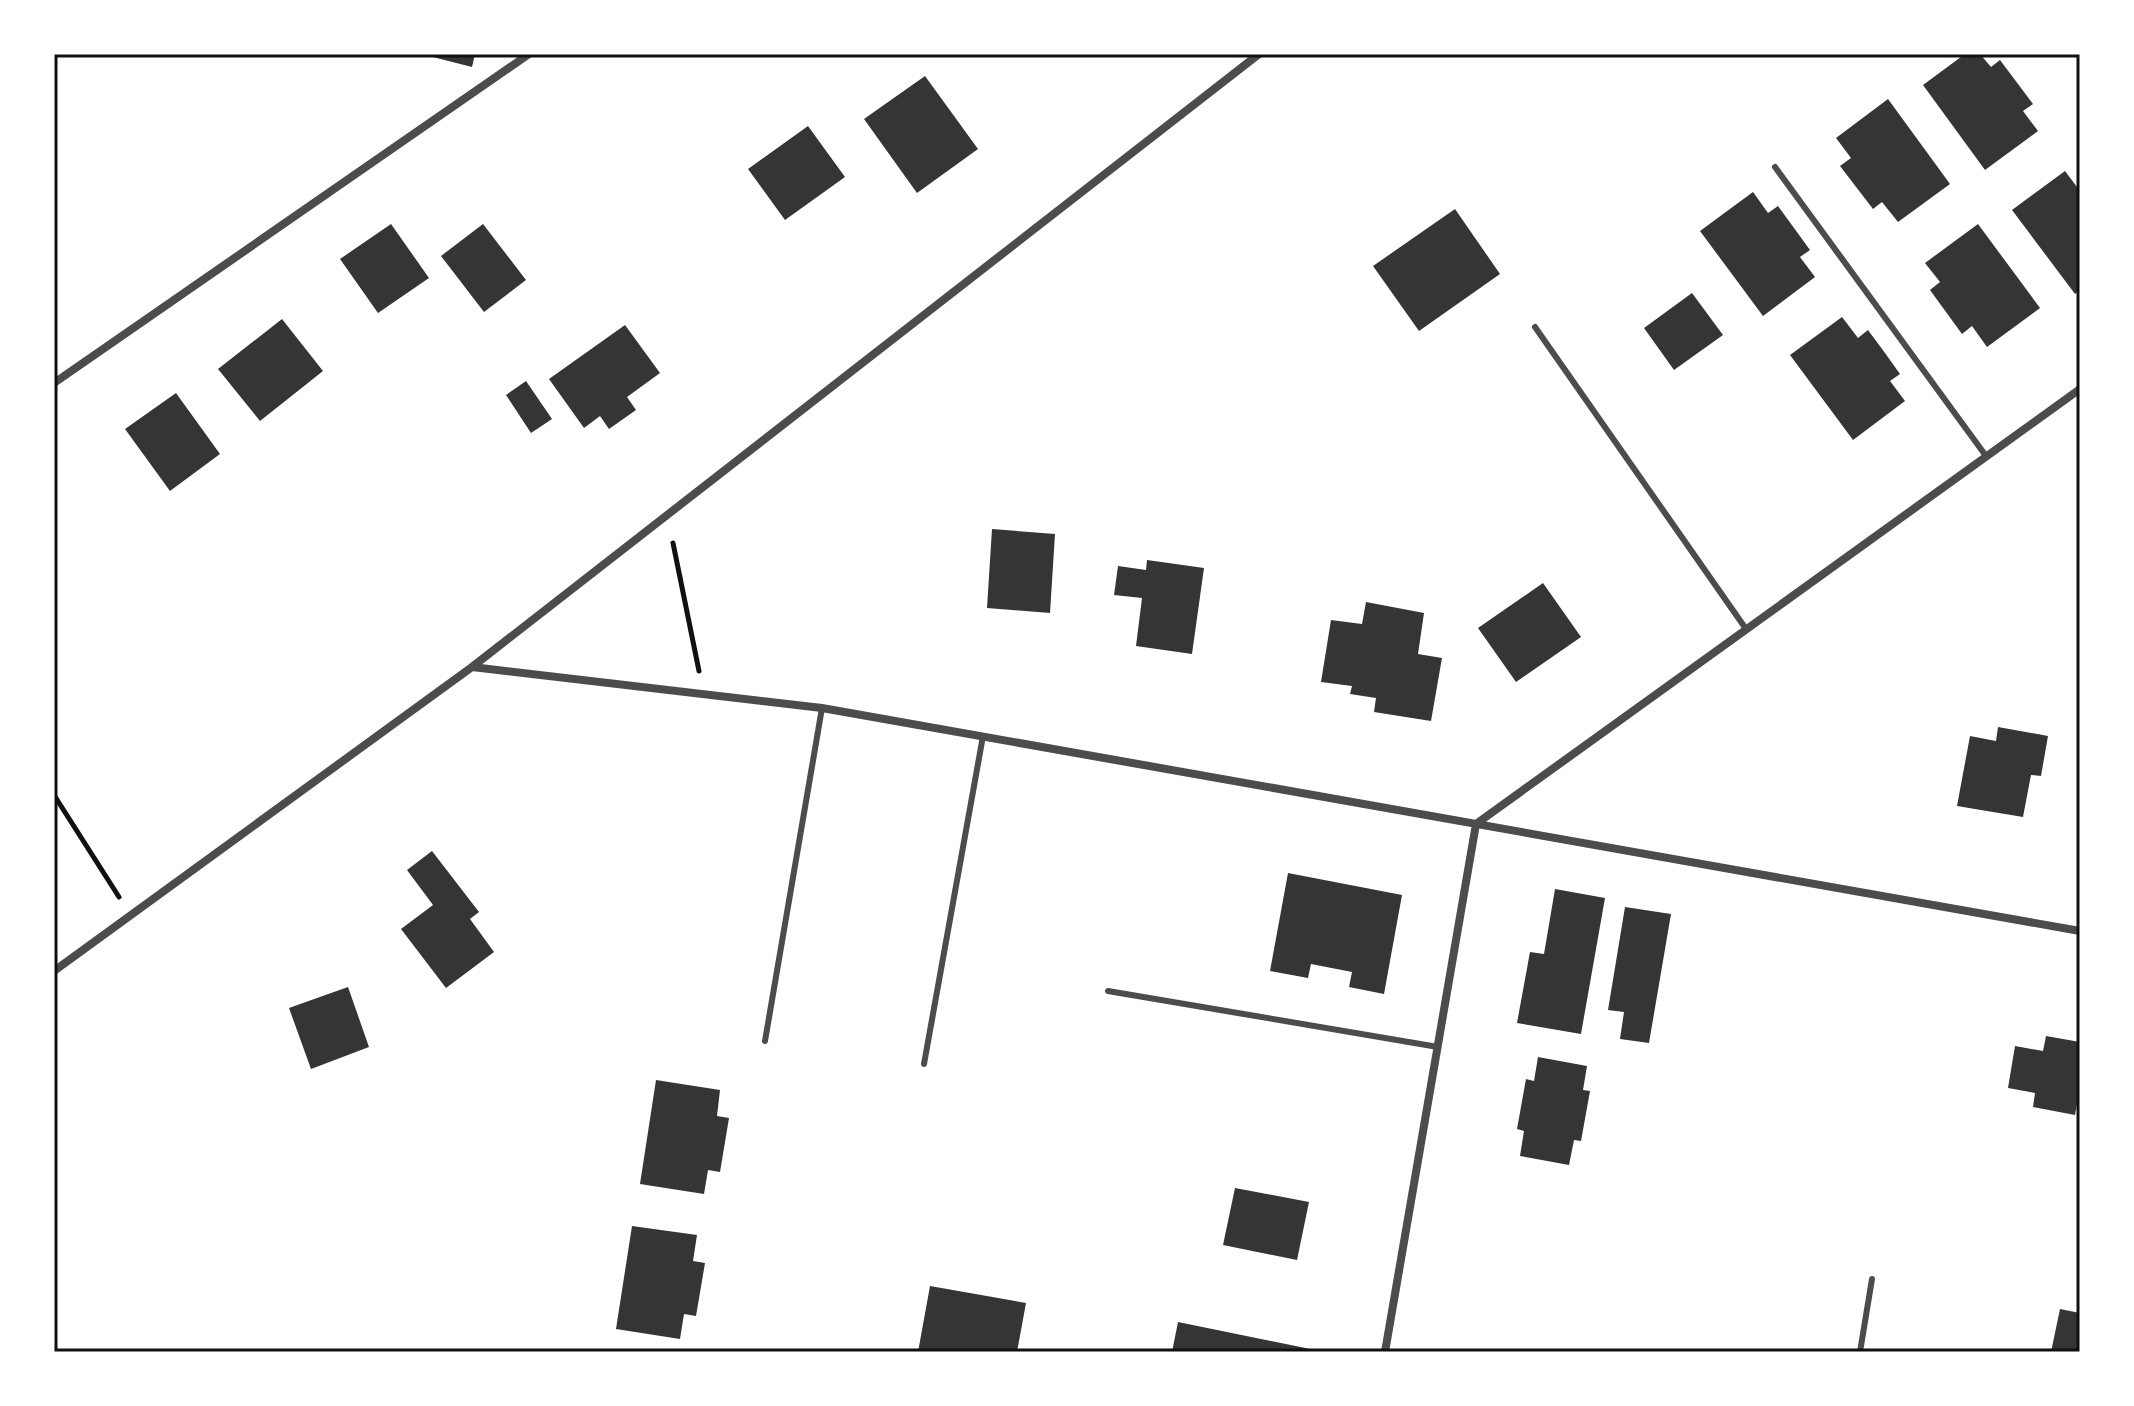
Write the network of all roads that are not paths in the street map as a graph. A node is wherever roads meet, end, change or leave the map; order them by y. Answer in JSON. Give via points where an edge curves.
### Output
{"nodes":[{"id":1,"x":529,"y":54,"type":"edge"},
{"id":2,"x":1259,"y":54,"type":"edge"},
{"id":3,"x":1775,"y":167,"type":"dead end"},
{"id":4,"x":1535,"y":327,"type":"dead end"},
{"id":5,"x":54,"y":383,"type":"edge"},
{"id":6,"x":2080,"y":389,"type":"edge"},
{"id":7,"x":1986,"y":456,"type":"junction"},
{"id":8,"x":1746,"y":629,"type":"junction"},
{"id":9,"x":472,"y":667,"type":"junction"},
{"id":10,"x":822,"y":708,"type":"junction"},
{"id":11,"x":983,"y":736,"type":"junction"},
{"id":12,"x":1476,"y":824,"type":"junction"},
{"id":13,"x":2080,"y":931,"type":"edge"},
{"id":14,"x":54,"y":971,"type":"edge"},
{"id":15,"x":1108,"y":991,"type":"dead end"},
{"id":16,"x":765,"y":1041,"type":"dead end"},
{"id":17,"x":1438,"y":1047,"type":"junction"},
{"id":18,"x":924,"y":1064,"type":"dead end"},
{"id":19,"x":1872,"y":1279,"type":"dead end"},
{"id":20,"x":1385,"y":1352,"type":"edge"},
{"id":21,"x":1860,"y":1352,"type":"edge"}],
"edges":[{"from":1,"to":5,"type":"street"},
{"from":2,"to":9,"type":"street"},
{"from":3,"to":7,"type":"lane"},
{"from":4,"to":8,"type":"lane"},
{"from":6,"to":7,"type":"street"},
{"from":7,"to":8,"type":"street"},
{"from":8,"to":12,"type":"street"},
{"from":9,"to":10,"type":"street"},
{"from":9,"to":14,"type":"street"},
{"from":10,"to":11,"type":"street"},
{"from":10,"to":16,"type":"lane"},
{"from":11,"to":12,"type":"street"},
{"from":11,"to":18,"type":"lane"},
{"from":12,"to":13,"type":"street"},
{"from":12,"to":17,"type":"street"},
{"from":15,"to":17,"type":"lane"},
{"from":17,"to":20,"type":"street"},
{"from":19,"to":21,"type":"lane"}]}
